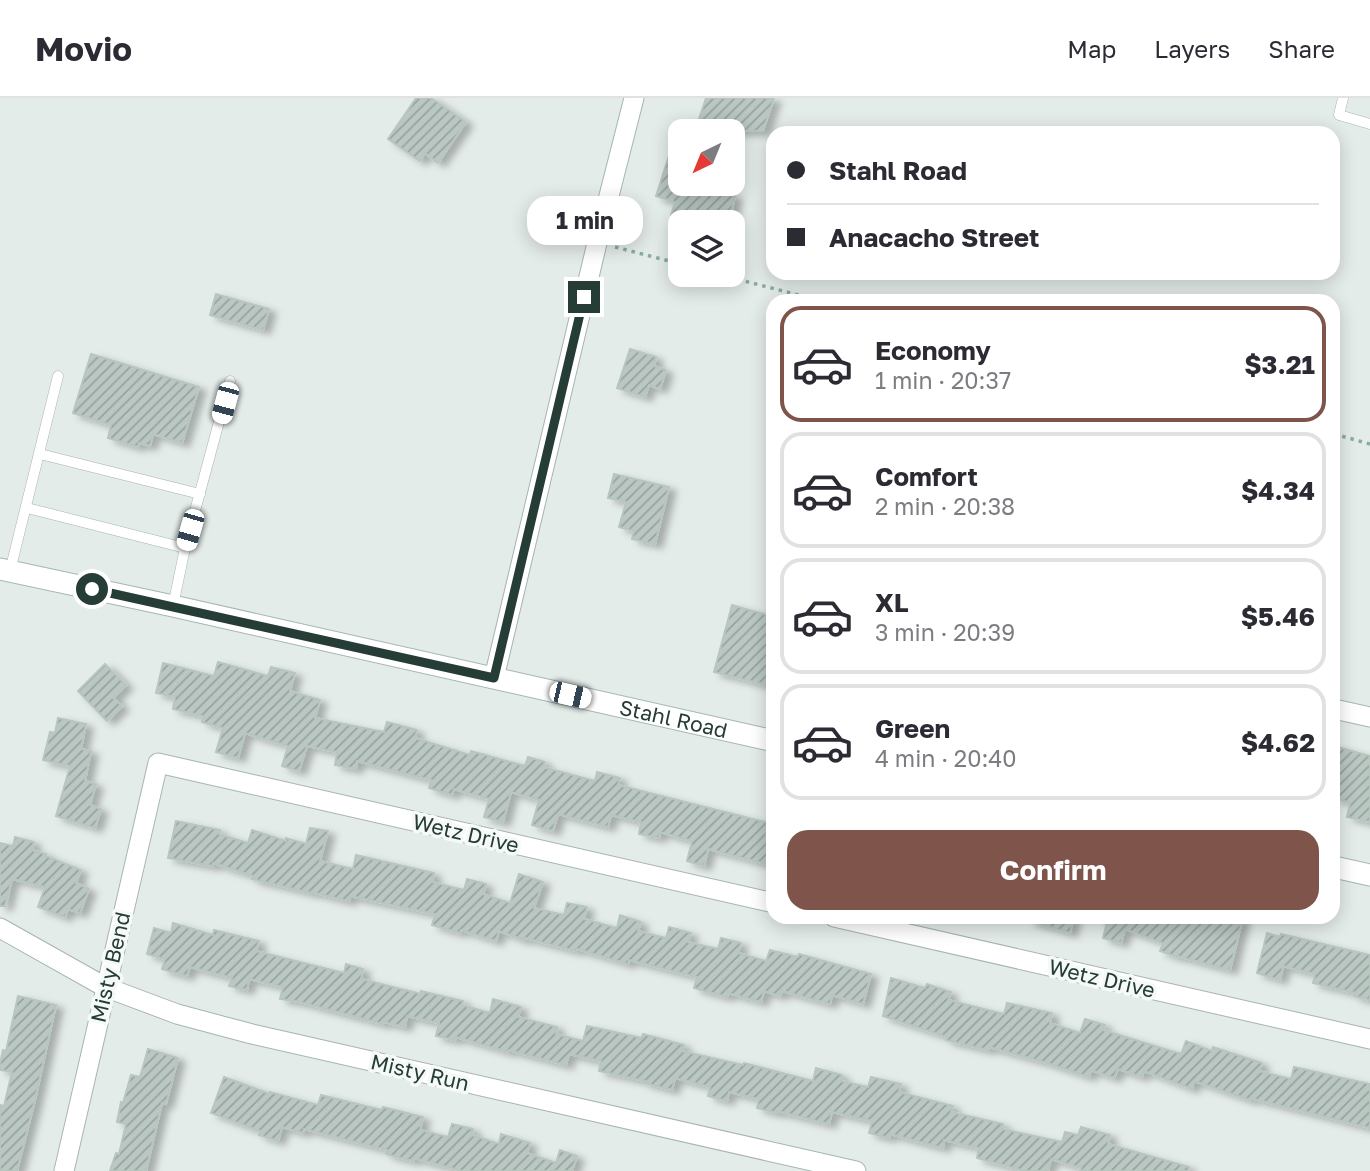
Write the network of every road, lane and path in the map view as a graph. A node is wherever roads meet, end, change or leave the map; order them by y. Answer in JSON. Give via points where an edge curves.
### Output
{"nodes":[{"id":1,"x":634,"y":98,"type":"edge"},
{"id":2,"x":1343,"y":98,"type":"edge"},
{"id":3,"x":1370,"y":124,"type":"edge"},
{"id":4,"x":597,"y":243,"type":"junction"},
{"id":5,"x":668,"y":261,"type":"edge"},
{"id":6,"x":745,"y":281,"type":"edge"},
{"id":7,"x":795,"y":294,"type":"edge"},
{"id":8,"x":58,"y":376,"type":"dead end"},
{"id":9,"x":230,"y":381,"type":"dead end"},
{"id":10,"x":1340,"y":436,"type":"edge"},
{"id":11,"x":1370,"y":444,"type":"edge"},
{"id":12,"x":40,"y":454,"type":"junction"},
{"id":13,"x":201,"y":494,"type":"junction"},
{"id":14,"x":27,"y":508,"type":"junction"},
{"id":15,"x":185,"y":548,"type":"junction"},
{"id":16,"x":5,"y":570,"type":"edge"},
{"id":17,"x":173,"y":606,"type":"junction"},
{"id":18,"x":494,"y":678,"type":"junction"},
{"id":19,"x":1340,"y":710,"type":"edge"},
{"id":20,"x":1370,"y":717,"type":"edge"},
{"id":21,"x":766,"y":739,"type":"edge"},
{"id":22,"x":158,"y":763,"type":"joint"},
{"id":23,"x":1340,"y":868,"type":"edge"},
{"id":24,"x":1370,"y":875,"type":"edge"},
{"id":25,"x":766,"y":901,"type":"edge"},
{"id":26,"x":865,"y":924,"type":"edge"},
{"id":27,"x":0,"y":928,"type":"edge"},
{"id":28,"x":105,"y":987,"type":"junction"},
{"id":29,"x":1370,"y":1039,"type":"edge"},
{"id":30,"x":64,"y":1171,"type":"edge"},
{"id":31,"x":856,"y":1171,"type":"edge"}],
"edges":[{"from":1,"to":4,"type":"street"},
{"from":2,"to":3,"type":"lane","via":[[1339,115]]},
{"from":4,"to":5,"type":"path"},
{"from":4,"to":18,"type":"street"},
{"from":6,"to":7,"type":"path"},
{"from":8,"to":12,"type":"lane"},
{"from":9,"to":13,"type":"lane"},
{"from":10,"to":11,"type":"path"},
{"from":12,"to":13,"type":"lane"},
{"from":12,"to":14,"type":"lane"},
{"from":13,"to":15,"type":"lane"},
{"from":14,"to":15,"type":"lane"},
{"from":14,"to":16,"type":"lane"},
{"from":15,"to":17,"type":"lane"},
{"from":16,"to":17,"type":"street","name":"Stahl Road"},
{"from":17,"to":18,"type":"street","name":"Stahl Road"},
{"from":18,"to":21,"type":"street","name":"Stahl Road"},
{"from":19,"to":20,"type":"street"},
{"from":22,"to":25,"type":"street","name":"Wetz Drive"},
{"from":22,"to":28,"type":"street","name":"Misty Bend"},
{"from":23,"to":24,"type":"street"},
{"from":26,"to":29,"type":"street","name":"Wetz Drive"},
{"from":27,"to":28,"type":"street","name":"Misty Run"},
{"from":28,"to":30,"type":"street","name":"Misty Bend"},
{"from":28,"to":31,"type":"street","name":"Misty Run","via":[[177,1014],[252,1034]]}]}
